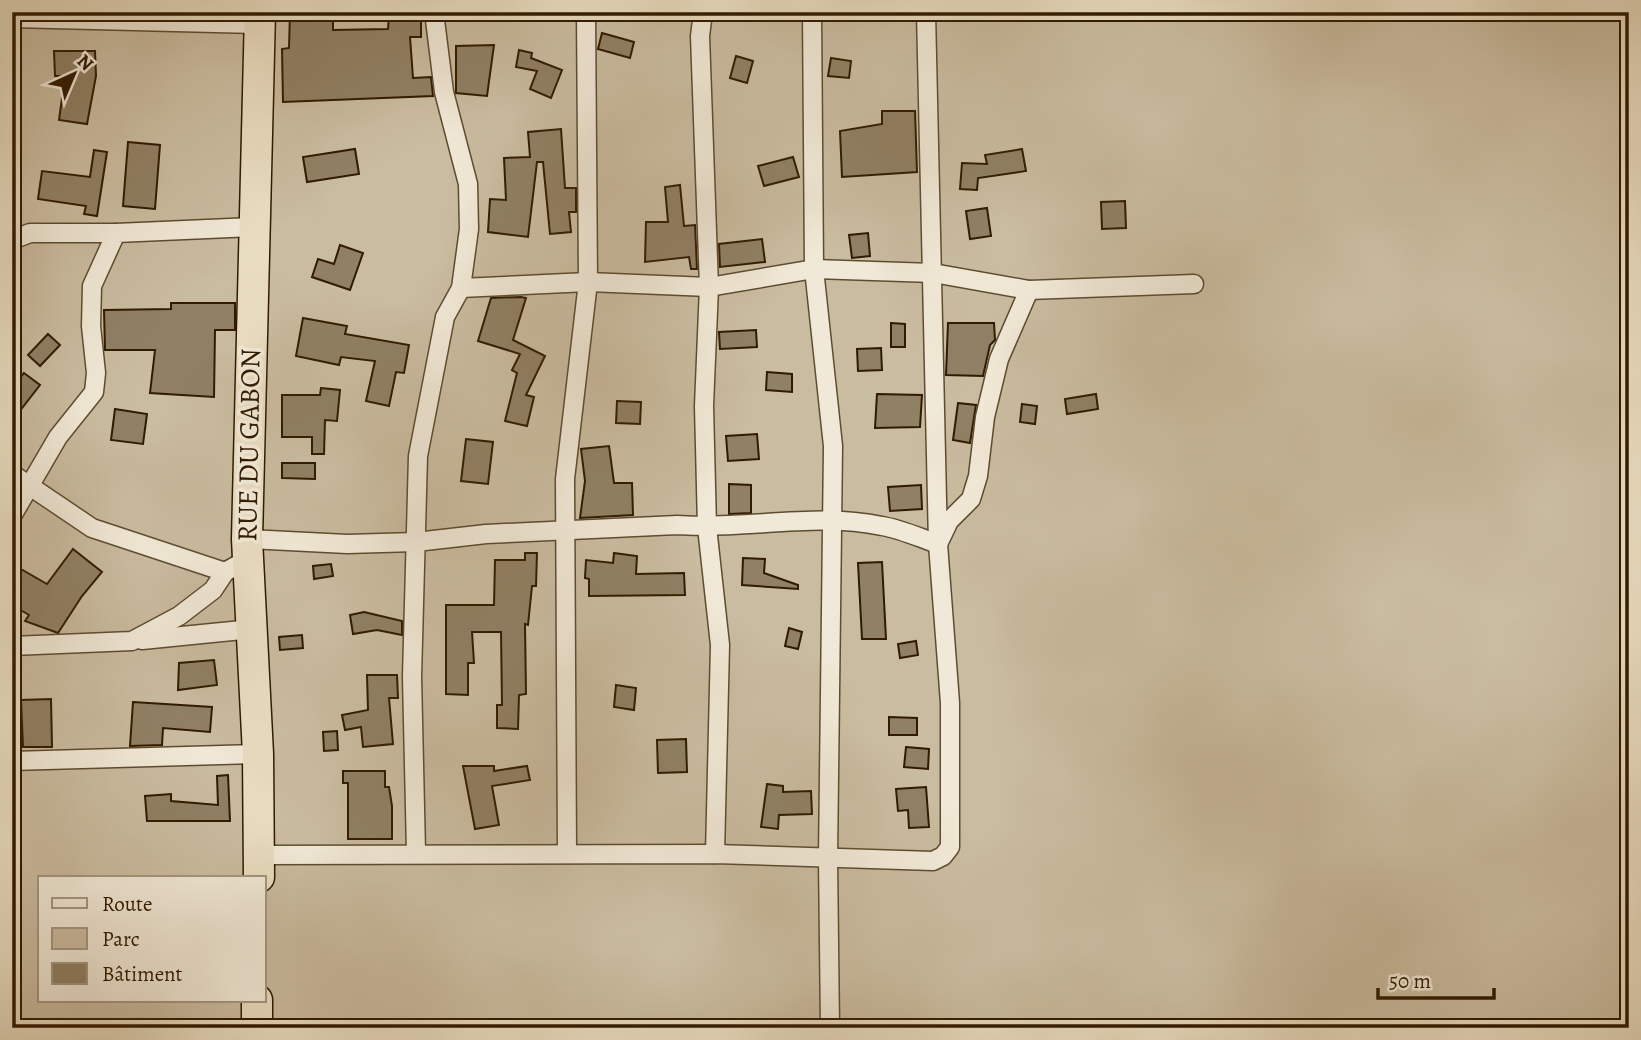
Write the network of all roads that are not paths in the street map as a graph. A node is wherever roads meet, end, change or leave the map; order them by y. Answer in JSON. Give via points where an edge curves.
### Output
{"nodes":[{"id":1,"x":435,"y":12,"type":"edge"},
{"id":2,"x":586,"y":12,"type":"edge"},
{"id":3,"x":703,"y":12,"type":"edge"},
{"id":4,"x":812,"y":12,"type":"edge"},
{"id":5,"x":926,"y":12,"type":"edge"},
{"id":6,"x":12,"y":18,"type":"edge"},
{"id":7,"x":260,"y":18,"type":"edge"},
{"id":8,"x":253,"y":227,"type":"junction"},
{"id":9,"x":116,"y":233,"type":"junction"},
{"id":10,"x":12,"y":240,"type":"edge"},
{"id":11,"x":814,"y":270,"type":"junction"},
{"id":12,"x":933,"y":273,"type":"junction"},
{"id":13,"x":588,"y":282,"type":"junction"},
{"id":14,"x":1194,"y":284,"type":"dead end"},
{"id":15,"x":709,"y":287,"type":"junction"},
{"id":16,"x":461,"y":288,"type":"junction"},
{"id":17,"x":1029,"y":290,"type":"junction"},
{"id":18,"x":12,"y":474,"type":"edge"},
{"id":19,"x":31,"y":488,"type":"junction"},
{"id":20,"x":12,"y":516,"type":"edge"},
{"id":21,"x":831,"y":522,"type":"junction"},
{"id":22,"x":707,"y":527,"type":"junction"},
{"id":23,"x":565,"y":531,"type":"junction"},
{"id":24,"x":416,"y":542,"type":"junction"},
{"id":25,"x":938,"y":544,"type":"junction"},
{"id":26,"x":240,"y":557,"type":"junction"},
{"id":27,"x":252,"y":629,"type":"junction"},
{"id":28,"x":132,"y":641,"type":"junction"},
{"id":29,"x":12,"y":646,"type":"edge"},
{"id":30,"x":258,"y":754,"type":"junction"},
{"id":31,"x":12,"y":761,"type":"edge"},
{"id":32,"x":416,"y":852,"type":"junction"},
{"id":33,"x":567,"y":854,"type":"junction"},
{"id":34,"x":715,"y":854,"type":"junction"},
{"id":35,"x":828,"y":858,"type":"junction"},
{"id":36,"x":259,"y":866,"type":"edge"},
{"id":37,"x":257,"y":1002,"type":"edge"},
{"id":38,"x":257,"y":1028,"type":"edge"},
{"id":39,"x":830,"y":1028,"type":"edge"}],
"edges":[{"from":1,"to":16,"type":"street","via":[[444,92],[468,184],[469,229]]},
{"from":2,"to":13,"type":"street"},
{"from":3,"to":15,"type":"street","via":[[700,36]]},
{"from":4,"to":11,"type":"street"},
{"from":5,"to":12,"type":"street"},
{"from":6,"to":7,"type":"street"},
{"from":7,"to":8,"type":"highway","name":"RUE DU GABON"},
{"from":8,"to":9,"type":"street"},
{"from":8,"to":26,"type":"highway","name":"RUE DU GABON"},
{"from":9,"to":10,"type":"street","via":[[30,233]]},
{"from":9,"to":19,"type":"street","via":[[92,286],[94,392],[58,437]]},
{"from":11,"to":12,"type":"street"},
{"from":11,"to":15,"type":"street"},
{"from":11,"to":21,"type":"street","via":[[833,446]]},
{"from":12,"to":17,"type":"street"},
{"from":12,"to":25,"type":"street"},
{"from":13,"to":15,"type":"street"},
{"from":13,"to":16,"type":"street"},
{"from":13,"to":23,"type":"street","via":[[565,479]]},
{"from":14,"to":17,"type":"street"},
{"from":15,"to":22,"type":"street","via":[[704,406]]},
{"from":16,"to":24,"type":"street","via":[[445,317],[420,442]]},
{"from":17,"to":25,"type":"street","via":[[999,359],[971,499],[949,521]]},
{"from":18,"to":19,"type":"street"},
{"from":19,"to":20,"type":"street"},
{"from":19,"to":26,"type":"street","via":[[92,528]]},
{"from":21,"to":22,"type":"street"},
{"from":21,"to":25,"type":"street","via":[[881,525]]},
{"from":21,"to":35,"type":"street"},
{"from":22,"to":23,"type":"street"},
{"from":22,"to":34,"type":"street","via":[[720,645]]},
{"from":23,"to":24,"type":"street"},
{"from":23,"to":33,"type":"street"},
{"from":24,"to":26,"type":"street","via":[[347,544]]},
{"from":24,"to":32,"type":"street","via":[[412,677]]},
{"from":25,"to":35,"type":"street","via":[[950,703],[950,847],[933,861]]},
{"from":26,"to":27,"type":"highway","name":"RUE DU GABON"},
{"from":26,"to":28,"type":"street","via":[[213,590],[179,616]]},
{"from":27,"to":28,"type":"street"},
{"from":27,"to":30,"type":"highway","name":"RUE DU GABON"},
{"from":28,"to":29,"type":"street"},
{"from":30,"to":31,"type":"street"},
{"from":30,"to":36,"type":"highway","name":"RUE DU GABON"},
{"from":32,"to":33,"type":"street"},
{"from":32,"to":36,"type":"street"},
{"from":33,"to":34,"type":"street"},
{"from":34,"to":35,"type":"street"},
{"from":35,"to":39,"type":"street"},
{"from":37,"to":38,"type":"highway"}]}
